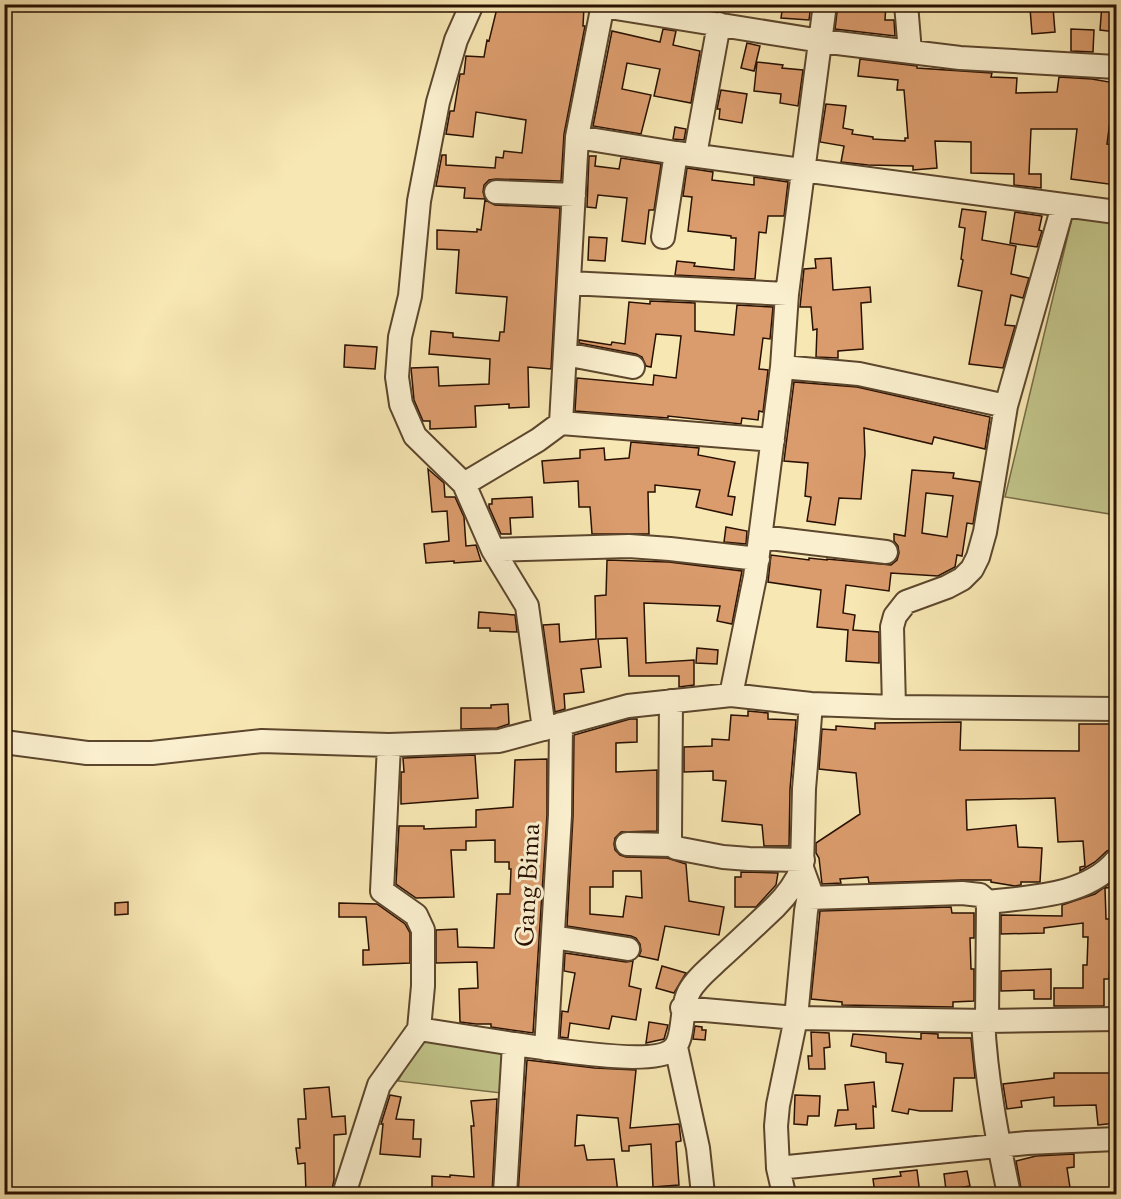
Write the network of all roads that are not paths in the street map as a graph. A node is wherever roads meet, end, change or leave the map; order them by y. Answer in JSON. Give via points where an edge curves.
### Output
{"nodes":[{"id":1,"x":472,"y":4,"type":"edge"},
{"id":2,"x":825,"y":4,"type":"edge"},
{"id":3,"x":906,"y":4,"type":"edge"},
{"id":4,"x":603,"y":5,"type":"edge"},
{"id":5,"x":719,"y":24,"type":"junction"},
{"id":6,"x":821,"y":41,"type":"junction"},
{"id":7,"x":910,"y":52,"type":"junction"},
{"id":8,"x":1116,"y":68,"type":"edge"},
{"id":9,"x":577,"y":137,"type":"junction"},
{"id":10,"x":686,"y":154,"type":"junction"},
{"id":11,"x":804,"y":169,"type":"junction"},
{"id":12,"x":496,"y":192,"type":"dead end"},
{"id":13,"x":574,"y":195,"type":"junction"},
{"id":14,"x":1063,"y":206,"type":"junction"},
{"id":15,"x":1116,"y":212,"type":"edge"},
{"id":16,"x":663,"y":237,"type":"dead end"},
{"id":17,"x":569,"y":283,"type":"junction"},
{"id":18,"x":787,"y":294,"type":"junction"},
{"id":19,"x":565,"y":354,"type":"junction"},
{"id":20,"x":633,"y":366,"type":"dead end"},
{"id":21,"x":782,"y":367,"type":"junction"},
{"id":22,"x":1006,"y":406,"type":"junction"},
{"id":23,"x":561,"y":423,"type":"junction"},
{"id":24,"x":773,"y":440,"type":"junction"},
{"id":25,"x":464,"y":484,"type":"junction"},
{"id":26,"x":760,"y":537,"type":"junction"},
{"id":27,"x":493,"y":550,"type":"junction"},
{"id":28,"x":886,"y":552,"type":"dead end"},
{"id":29,"x":758,"y":559,"type":"junction"},
{"id":30,"x":731,"y":695,"type":"junction"},
{"id":31,"x":671,"y":701,"type":"junction"},
{"id":32,"x":811,"y":704,"type":"junction"},
{"id":33,"x":894,"y":707,"type":"junction"},
{"id":34,"x":1116,"y":709,"type":"edge"},
{"id":35,"x":552,"y":726,"type":"junction"},
{"id":36,"x":4,"y":742,"type":"edge"},
{"id":37,"x":389,"y":746,"type":"junction"},
{"id":38,"x":627,"y":844,"type":"dead end"},
{"id":39,"x":672,"y":845,"type":"junction"},
{"id":40,"x":1116,"y":861,"type":"edge"},
{"id":41,"x":806,"y":878,"type":"junction"},
{"id":42,"x":988,"y":902,"type":"junction"},
{"id":43,"x":553,"y":937,"type":"junction"},
{"id":44,"x":628,"y":949,"type":"dead end"},
{"id":45,"x":682,"y":1008,"type":"junction"},
{"id":46,"x":796,"y":1018,"type":"junction"},
{"id":47,"x":1116,"y":1019,"type":"edge"},
{"id":48,"x":985,"y":1020,"type":"junction"},
{"id":49,"x":419,"y":1029,"type":"junction"},
{"id":50,"x":514,"y":1044,"type":"junction"},
{"id":51,"x":676,"y":1047,"type":"junction"},
{"id":52,"x":546,"y":1048,"type":"junction"},
{"id":53,"x":1116,"y":1139,"type":"edge"},
{"id":54,"x":999,"y":1146,"type":"junction"},
{"id":55,"x":778,"y":1168,"type":"junction"},
{"id":56,"x":344,"y":1194,"type":"edge"},
{"id":57,"x":505,"y":1194,"type":"edge"},
{"id":58,"x":703,"y":1194,"type":"edge"},
{"id":59,"x":784,"y":1194,"type":"edge"},
{"id":60,"x":1010,"y":1194,"type":"edge"}],
"edges":[{"from":1,"to":25,"type":"street","via":[[456,40],[438,102],[419,201],[397,377],[401,404],[415,436]]},
{"from":2,"to":6,"type":"street"},
{"from":3,"to":7,"type":"street"},
{"from":4,"to":5,"type":"street"},
{"from":4,"to":9,"type":"street"},
{"from":5,"to":6,"type":"street"},
{"from":5,"to":10,"type":"street"},
{"from":6,"to":7,"type":"street"},
{"from":6,"to":11,"type":"street"},
{"from":7,"to":8,"type":"street"},
{"from":9,"to":10,"type":"street"},
{"from":9,"to":13,"type":"street"},
{"from":10,"to":11,"type":"street"},
{"from":10,"to":16,"type":"street"},
{"from":11,"to":14,"type":"street"},
{"from":11,"to":18,"type":"street"},
{"from":12,"to":13,"type":"street"},
{"from":13,"to":17,"type":"street"},
{"from":14,"to":15,"type":"street"},
{"from":14,"to":22,"type":"street"},
{"from":17,"to":18,"type":"street"},
{"from":17,"to":19,"type":"street"},
{"from":18,"to":21,"type":"street"},
{"from":19,"to":20,"type":"street"},
{"from":19,"to":23,"type":"street"},
{"from":21,"to":22,"type":"street","via":[[859,374]]},
{"from":21,"to":24,"type":"street"},
{"from":22,"to":33,"type":"street","via":[[985,532],[972,569],[947,587],[906,603],[895,616]]},
{"from":23,"to":24,"type":"street"},
{"from":23,"to":25,"type":"street"},
{"from":24,"to":26,"type":"street"},
{"from":25,"to":27,"type":"street","name":"Gang Bima"},
{"from":26,"to":28,"type":"street"},
{"from":26,"to":29,"type":"street"},
{"from":27,"to":29,"type":"street","via":[[629,546]]},
{"from":27,"to":35,"type":"street","name":"Gang Bima","via":[[527,606]]},
{"from":29,"to":30,"type":"street"},
{"from":30,"to":31,"type":"street"},
{"from":30,"to":32,"type":"street"},
{"from":31,"to":35,"type":"street","via":[[628,706]]},
{"from":31,"to":39,"type":"street"},
{"from":32,"to":33,"type":"street"},
{"from":32,"to":41,"type":"street","via":[[804,789]]},
{"from":33,"to":34,"type":"street"},
{"from":35,"to":37,"type":"street","via":[[499,741]]},
{"from":35,"to":43,"type":"street","name":"Gang Bima","via":[[560,815]]},
{"from":36,"to":37,"type":"street","via":[[87,753],[152,753],[262,741]]},
{"from":37,"to":49,"type":"street","via":[[381,887],[386,896],[416,915],[423,930]]},
{"from":38,"to":39,"type":"street"},
{"from":39,"to":41,"type":"street"},
{"from":40,"to":42,"type":"street","via":[[1093,881],[1036,896]]},
{"from":41,"to":42,"type":"street","via":[[980,895]]},
{"from":41,"to":45,"type":"street","via":[[695,982]]},
{"from":41,"to":46,"type":"street"},
{"from":42,"to":48,"type":"street"},
{"from":43,"to":44,"type":"street"},
{"from":43,"to":52,"type":"street","name":"Gang Bima"},
{"from":45,"to":46,"type":"street"},
{"from":45,"to":51,"type":"street"},
{"from":46,"to":48,"type":"street"},
{"from":46,"to":55,"type":"street","via":[[778,1105]]},
{"from":47,"to":48,"type":"street"},
{"from":48,"to":54,"type":"street","via":[[985,1053]]},
{"from":49,"to":50,"type":"street"},
{"from":49,"to":56,"type":"street","via":[[380,1085]]},
{"from":50,"to":52,"type":"street"},
{"from":50,"to":57,"type":"street"},
{"from":51,"to":52,"type":"street","via":[[663,1055],[646,1057]]},
{"from":51,"to":58,"type":"street","via":[[699,1148]]},
{"from":53,"to":54,"type":"street"},
{"from":54,"to":55,"type":"street"},
{"from":54,"to":60,"type":"street"},
{"from":55,"to":59,"type":"street"}]}
